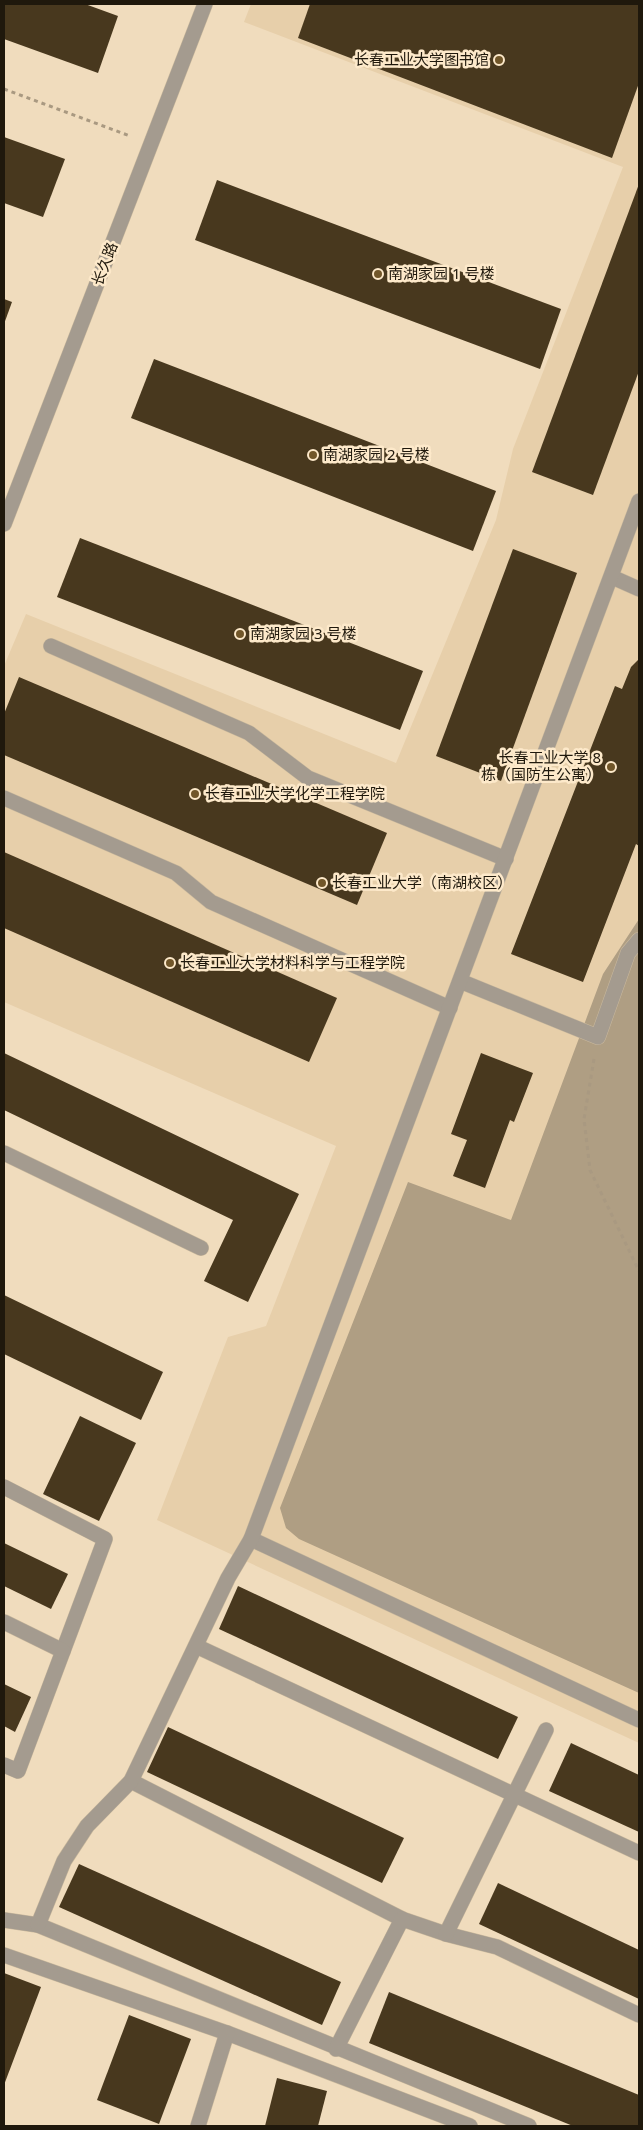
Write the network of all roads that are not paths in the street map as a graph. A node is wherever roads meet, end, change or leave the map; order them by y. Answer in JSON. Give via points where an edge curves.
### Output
{"nodes":[{"id":1,"x":206,"y":4,"type":"edge"},
{"id":2,"x":639,"y":501,"type":"edge"},
{"id":3,"x":4,"y":524,"type":"edge"},
{"id":4,"x":612,"y":577,"type":"junction"},
{"id":5,"x":639,"y":589,"type":"edge"},
{"id":6,"x":51,"y":646,"type":"dead end"},
{"id":7,"x":4,"y":798,"type":"edge"},
{"id":8,"x":506,"y":858,"type":"junction"},
{"id":9,"x":639,"y":940,"type":"edge"},
{"id":10,"x":460,"y":981,"type":"junction"},
{"id":11,"x":450,"y":1008,"type":"junction"},
{"id":12,"x":4,"y":1153,"type":"edge"},
{"id":13,"x":201,"y":1248,"type":"dead end"},
{"id":14,"x":4,"y":1487,"type":"edge"},
{"id":15,"x":251,"y":1539,"type":"junction"},
{"id":16,"x":4,"y":1622,"type":"edge"},
{"id":17,"x":196,"y":1646,"type":"junction"},
{"id":18,"x":63,"y":1651,"type":"junction"},
{"id":19,"x":639,"y":1720,"type":"edge"},
{"id":20,"x":546,"y":1730,"type":"dead end"},
{"id":21,"x":4,"y":1765,"type":"edge"},
{"id":22,"x":131,"y":1781,"type":"junction"},
{"id":23,"x":515,"y":1794,"type":"junction"},
{"id":24,"x":639,"y":1853,"type":"edge"},
{"id":25,"x":402,"y":1919,"type":"junction"},
{"id":26,"x":4,"y":1920,"type":"edge"},
{"id":27,"x":38,"y":1925,"type":"junction"},
{"id":28,"x":446,"y":1934,"type":"junction"},
{"id":29,"x":4,"y":1955,"type":"edge"},
{"id":30,"x":639,"y":2015,"type":"edge"},
{"id":31,"x":227,"y":2033,"type":"junction"},
{"id":32,"x":336,"y":2049,"type":"junction"},
{"id":33,"x":198,"y":2126,"type":"edge"},
{"id":34,"x":470,"y":2126,"type":"edge"},
{"id":35,"x":529,"y":2126,"type":"edge"}],
"edges":[{"from":1,"to":3,"type":"street","name":"长久路"},
{"from":2,"to":4,"type":"street"},
{"from":4,"to":5,"type":"street"},
{"from":4,"to":8,"type":"street"},
{"from":6,"to":8,"type":"street","via":[[249,734],[308,778]]},
{"from":7,"to":11,"type":"street","via":[[176,873],[211,902]]},
{"from":8,"to":10,"type":"street"},
{"from":9,"to":10,"type":"street","via":[[628,953],[598,1037]]},
{"from":10,"to":11,"type":"street"},
{"from":11,"to":15,"type":"street"},
{"from":12,"to":13,"type":"street"},
{"from":14,"to":18,"type":"street","via":[[105,1540]]},
{"from":15,"to":17,"type":"street","via":[[228,1578]]},
{"from":15,"to":19,"type":"street"},
{"from":16,"to":18,"type":"street"},
{"from":17,"to":22,"type":"street"},
{"from":17,"to":23,"type":"street"},
{"from":18,"to":21,"type":"street","via":[[18,1771]]},
{"from":20,"to":23,"type":"street"},
{"from":22,"to":25,"type":"street"},
{"from":22,"to":27,"type":"street","via":[[88,1826],[64,1861]]},
{"from":23,"to":24,"type":"street"},
{"from":23,"to":28,"type":"street"},
{"from":25,"to":28,"type":"street"},
{"from":25,"to":32,"type":"street"},
{"from":26,"to":27,"type":"street"},
{"from":27,"to":32,"type":"street"},
{"from":28,"to":30,"type":"street","via":[[497,1947]]},
{"from":29,"to":31,"type":"street"},
{"from":31,"to":33,"type":"street"},
{"from":31,"to":34,"type":"street"},
{"from":32,"to":35,"type":"street"}]}
